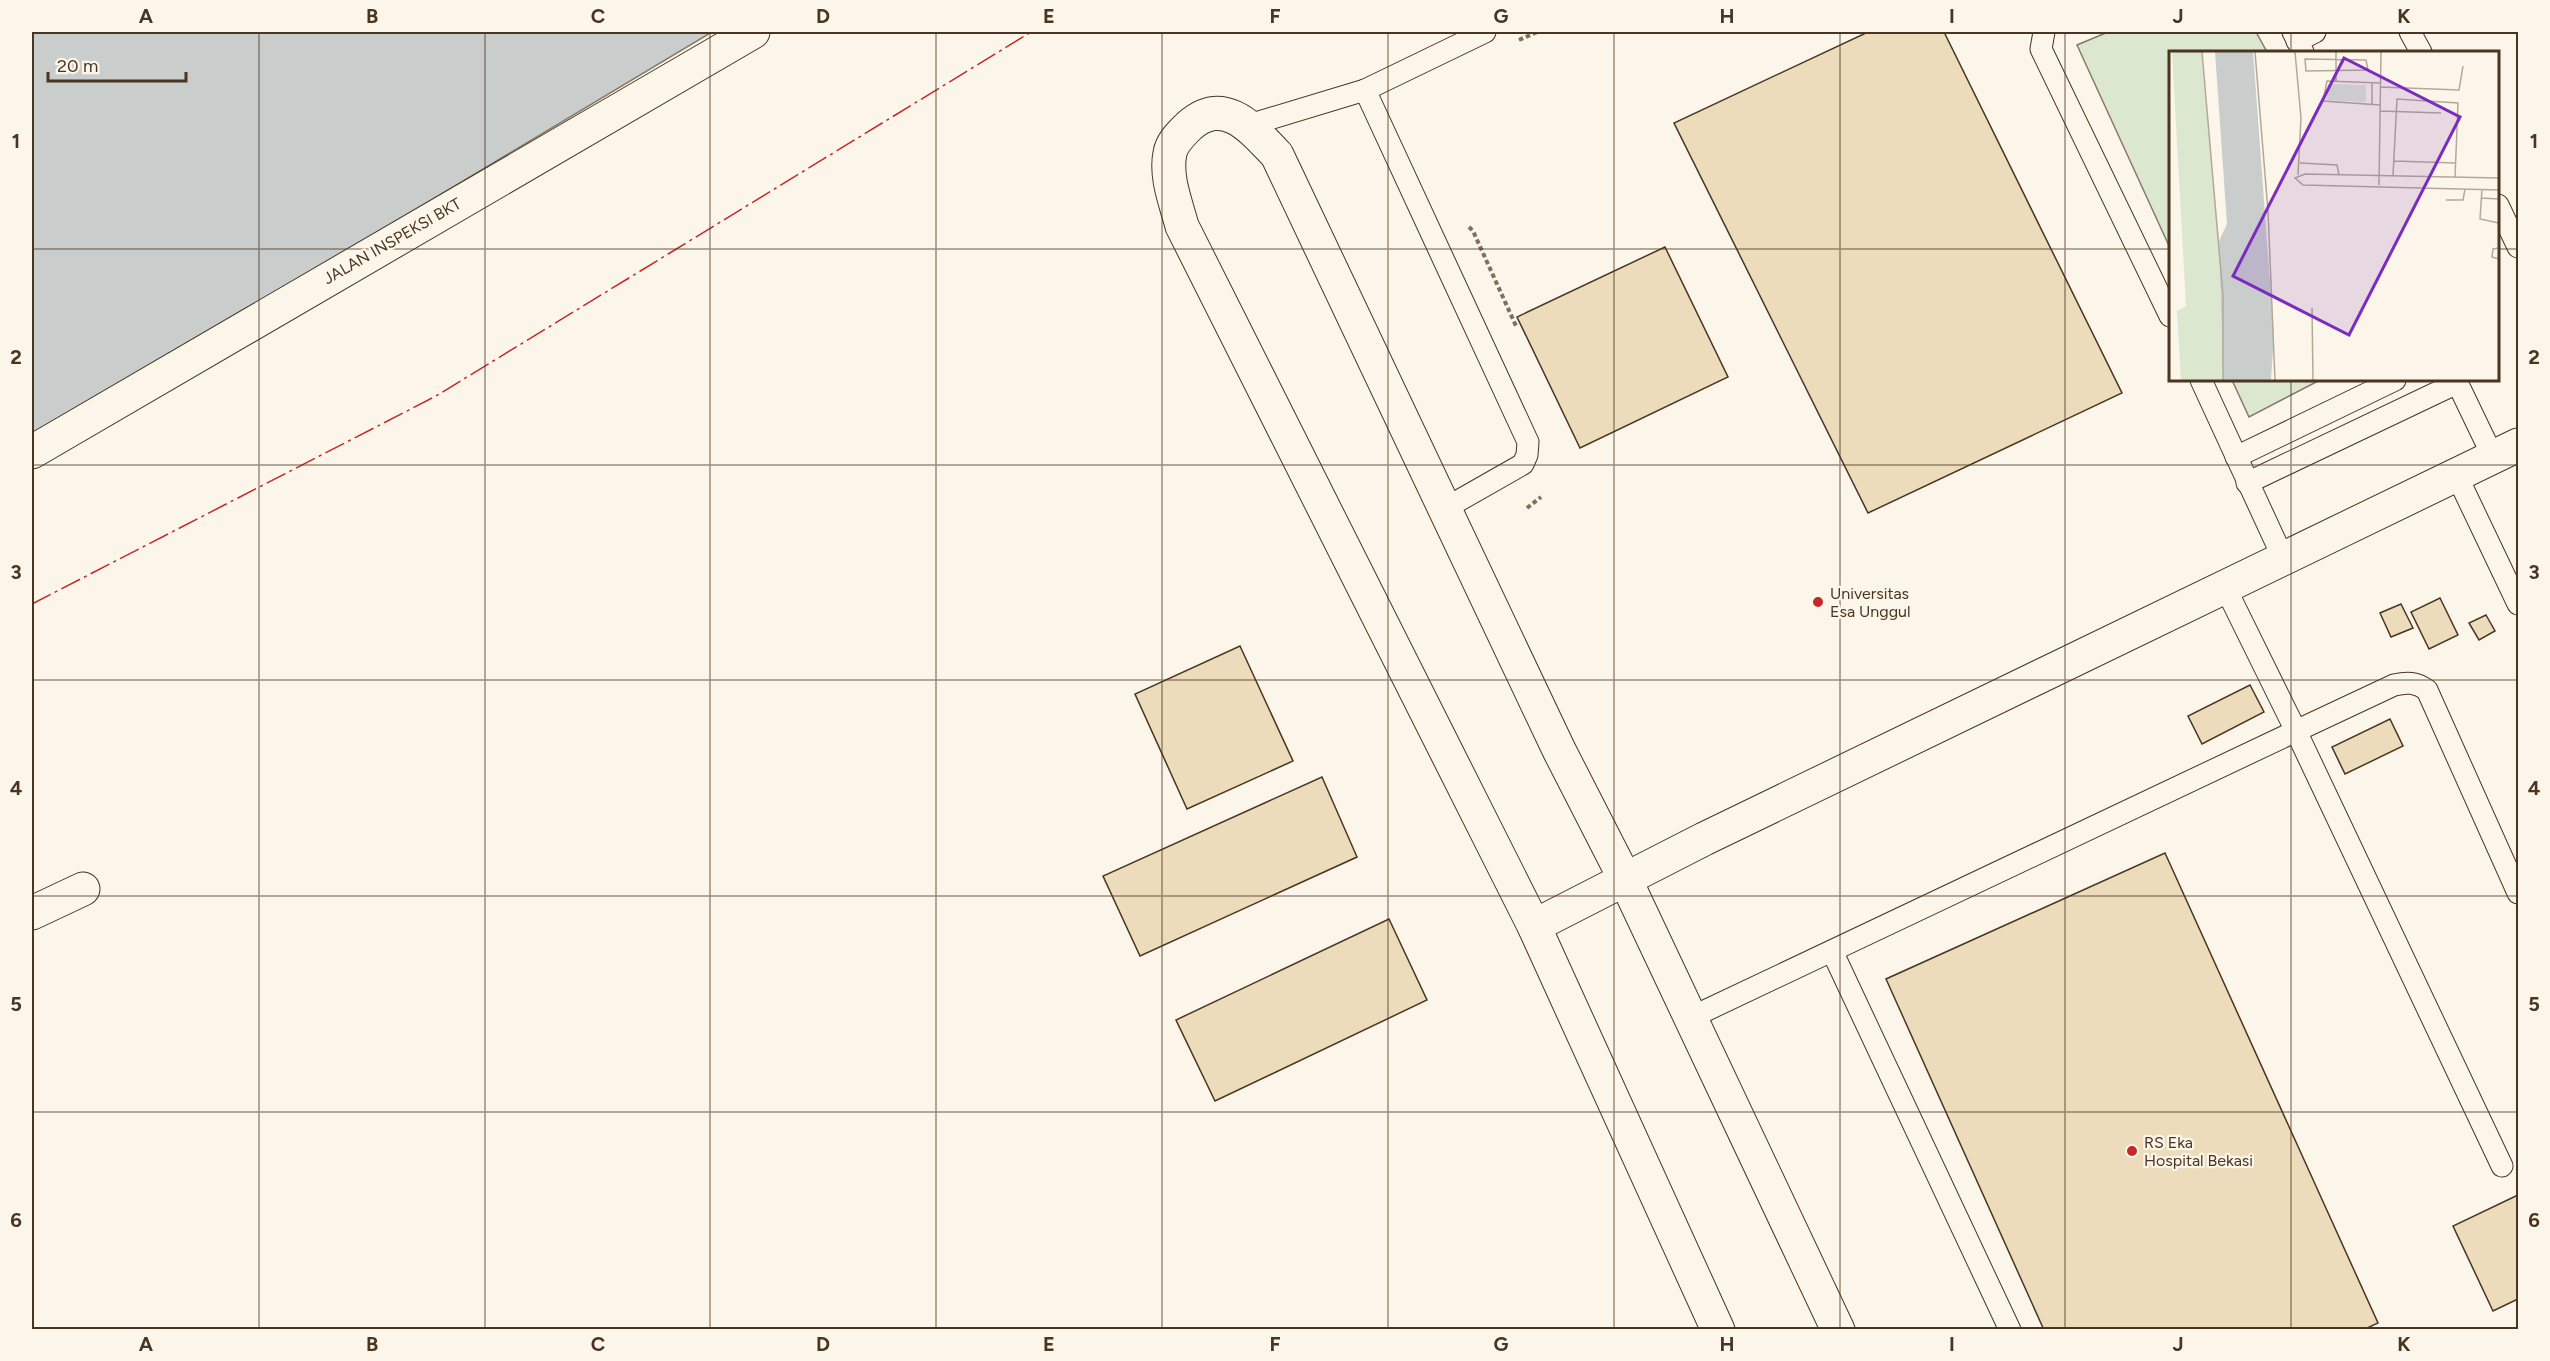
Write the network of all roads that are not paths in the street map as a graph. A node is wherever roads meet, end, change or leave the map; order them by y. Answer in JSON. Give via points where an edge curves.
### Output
{"nodes":[{"id":1,"x":753,"y":32,"type":"edge"},
{"id":2,"x":1485,"y":32,"type":"edge"},
{"id":3,"x":2044,"y":32,"type":"edge"},
{"id":4,"x":2410,"y":32,"type":"edge"},
{"id":5,"x":2420,"y":51,"type":"edge"},
{"id":6,"x":1365,"y":90,"type":"junction"},
{"id":7,"x":1249,"y":125,"type":"junction"},
{"id":8,"x":2499,"y":207,"type":"edge"},
{"id":9,"x":2518,"y":247,"type":"edge"},
{"id":10,"x":2169,"y":314,"type":"edge"},
{"id":11,"x":2201,"y":381,"type":"edge"},
{"id":12,"x":2393,"y":381,"type":"edge"},
{"id":13,"x":2456,"y":381,"type":"edge"},
{"id":14,"x":2506,"y":451,"type":"edge"},
{"id":15,"x":32,"y":452,"type":"edge"},
{"id":16,"x":2236,"y":457,"type":"junction"},
{"id":17,"x":2457,"y":476,"type":"junction"},
{"id":18,"x":2247,"y":483,"type":"junction"},
{"id":19,"x":1444,"y":509,"type":"junction"},
{"id":20,"x":2284,"y":560,"type":"junction"},
{"id":21,"x":2226,"y":589,"type":"junction"},
{"id":22,"x":2518,"y":604,"type":"edge"},
{"id":23,"x":2296,"y":731,"type":"junction"},
{"id":24,"x":1625,"y":879,"type":"junction"},
{"id":25,"x":83,"y":889,"type":"dead end"},
{"id":26,"x":2518,"y":893,"type":"edge"},
{"id":27,"x":32,"y":913,"type":"edge"},
{"id":28,"x":1534,"y":926,"type":"junction"},
{"id":29,"x":1832,"y":951,"type":"junction"},
{"id":30,"x":1690,"y":1018,"type":"junction"},
{"id":31,"x":2502,"y":1166,"type":"dead end"},
{"id":32,"x":1718,"y":1329,"type":"edge"},
{"id":33,"x":1838,"y":1329,"type":"edge"},
{"id":34,"x":2010,"y":1329,"type":"edge"}],
"edges":[{"from":1,"to":15,"type":"street","name":"JALAN INSPEKSI BKT"},
{"from":2,"to":6,"type":"lane"},
{"from":3,"to":10,"type":"lane","via":[[2041,49]]},
{"from":4,"to":5,"type":"lane"},
{"from":6,"to":7,"type":"lane"},
{"from":6,"to":19,"type":"lane","via":[[1528,442],[1523,464]]},
{"from":7,"to":19,"type":"street","via":[[1277,155],[1292,184]]},
{"from":7,"to":28,"type":"street","via":[[1230,114],[1207,116],[1178,137],[1170,150],[1169,164],[1182,226]]},
{"from":8,"to":9,"type":"lane"},
{"from":11,"to":16,"type":"lane"},
{"from":12,"to":16,"type":"lane"},
{"from":13,"to":14,"type":"lane"},
{"from":13,"to":18,"type":"lane"},
{"from":14,"to":17,"type":"street"},
{"from":16,"to":18,"type":"lane"},
{"from":17,"to":20,"type":"street"},
{"from":17,"to":22,"type":"lane"},
{"from":18,"to":20,"type":"lane"},
{"from":19,"to":24,"type":"street"},
{"from":20,"to":21,"type":"street"},
{"from":21,"to":23,"type":"lane"},
{"from":21,"to":24,"type":"street"},
{"from":23,"to":26,"type":"lane","via":[[2394,685],[2412,683],[2427,690]]},
{"from":23,"to":29,"type":"lane"},
{"from":23,"to":31,"type":"lane"},
{"from":24,"to":28,"type":"street"},
{"from":24,"to":30,"type":"street"},
{"from":25,"to":27,"type":"street"},
{"from":28,"to":32,"type":"street"},
{"from":29,"to":30,"type":"lane"},
{"from":29,"to":34,"type":"lane"},
{"from":30,"to":33,"type":"street"}]}
